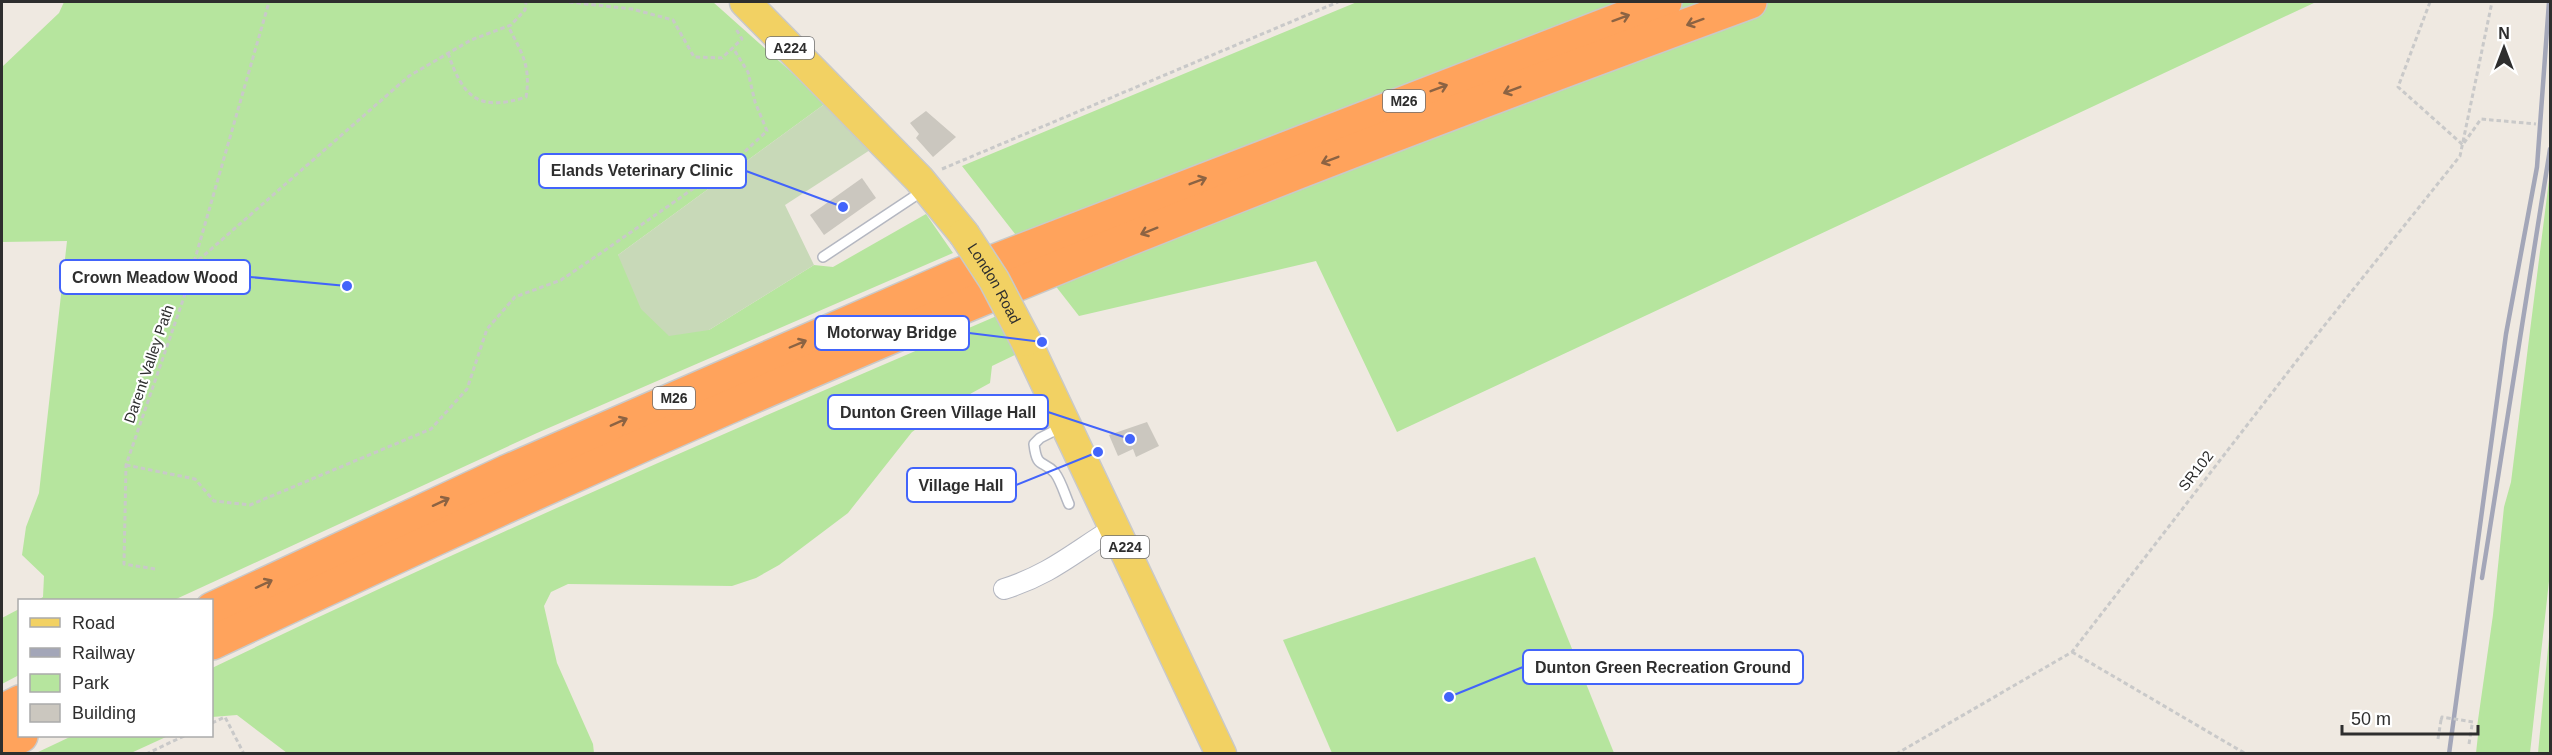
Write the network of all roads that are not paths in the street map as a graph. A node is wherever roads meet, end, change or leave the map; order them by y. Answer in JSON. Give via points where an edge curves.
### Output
{"nodes":[{"id":1,"x":1665,"y":2,"type":"edge"},
{"id":2,"x":1750,"y":2,"type":"edge"},
{"id":3,"x":747,"y":3,"type":"edge"},
{"id":4,"x":923,"y":184,"type":"junction"},
{"id":5,"x":824,"y":256,"type":"dead end"},
{"id":6,"x":1067,"y":425,"type":"junction"},
{"id":7,"x":1069,"y":504,"type":"dead end"},
{"id":8,"x":1116,"y":527,"type":"junction"},
{"id":9,"x":1004,"y":589,"type":"dead end"},
{"id":10,"x":213,"y":609,"type":"edge"},
{"id":11,"x":213,"y":643,"type":"edge"},
{"id":12,"x":18,"y":703,"type":"edge"},
{"id":13,"x":2,"y":711,"type":"edge"},
{"id":14,"x":18,"y":737,"type":"edge"},
{"id":15,"x":2,"y":745,"type":"edge"},
{"id":16,"x":1221,"y":753,"type":"edge"}],
"edges":[{"from":10,"to":1,"type":"highway","number":"M26","one_way":true,"via":[[506,472],[956,276]]},
{"from":2,"to":11,"type":"highway","number":"M26","one_way":true,"via":[[1364,147],[976,301],[600,464]]},
{"from":3,"to":4,"type":"main road","name":"London Road","number":"A224"},
{"from":4,"to":5,"type":"lane"},
{"from":4,"to":6,"type":"main road","name":"London Road","number":"A224","bridge":true,"via":[[964,234],[994,280]]},
{"from":6,"to":7,"type":"lane","via":[[1034,444],[1036,457],[1054,473]]},
{"from":6,"to":8,"type":"main road","name":"London Road","number":"A224"},
{"from":8,"to":9,"type":"street","via":[[1067,561],[1030,581]]},
{"from":8,"to":16,"type":"main road","name":"London Road","number":"A224"},
{"from":12,"to":13,"type":"highway"},
{"from":14,"to":15,"type":"highway"}]}
